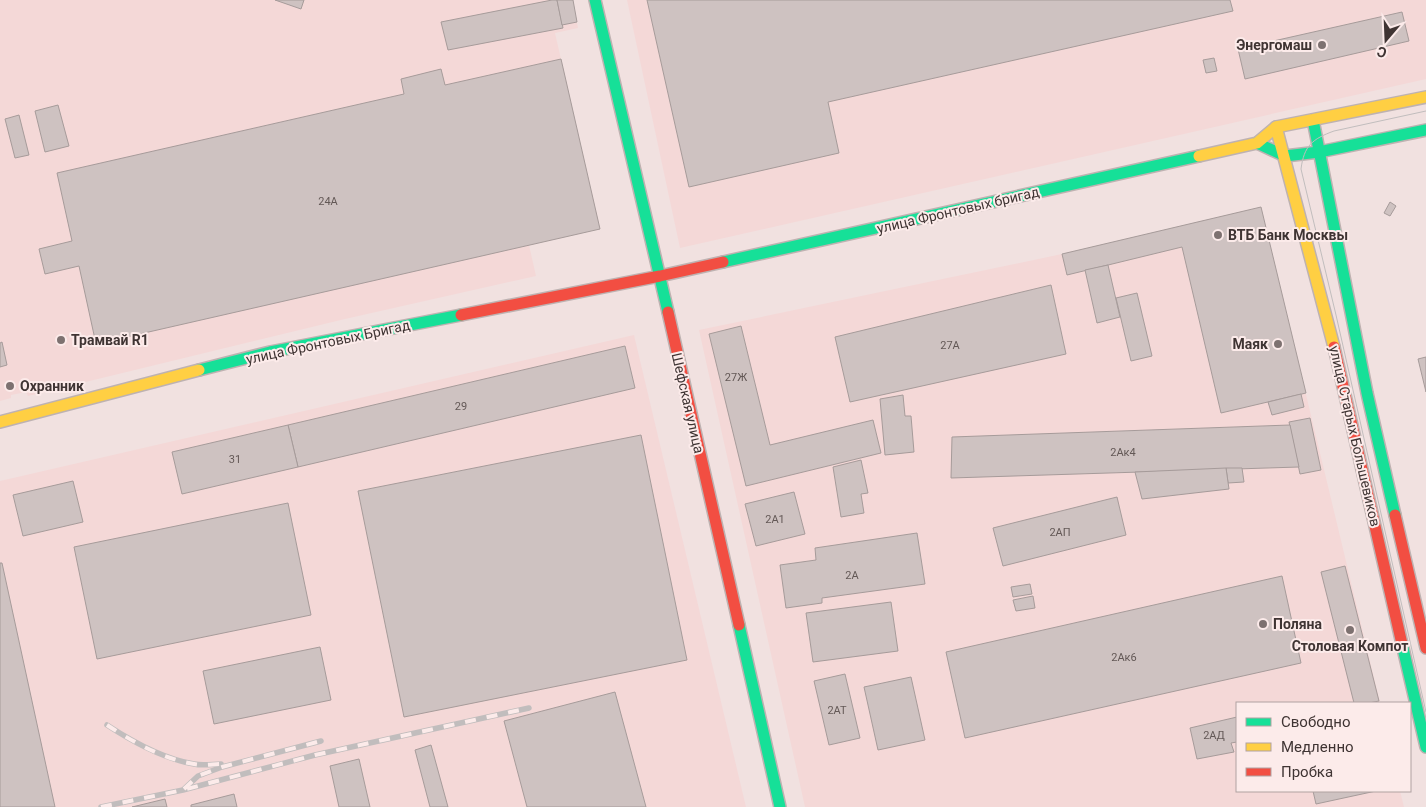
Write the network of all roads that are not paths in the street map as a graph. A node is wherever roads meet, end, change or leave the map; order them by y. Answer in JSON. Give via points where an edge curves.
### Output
{"nodes":[{"id":1,"x":595,"y":0,"type":"edge"},
{"id":2,"x":1426,"y":97,"type":"edge"},
{"id":3,"x":1313,"y":120,"type":"junction"},
{"id":4,"x":1276,"y":127,"type":"junction"},
{"id":5,"x":1426,"y":130,"type":"edge"},
{"id":6,"x":1256,"y":143,"type":"junction"},
{"id":7,"x":1319,"y":152,"type":"junction"},
{"id":8,"x":1285,"y":156,"type":"junction"},
{"id":9,"x":660,"y":276,"type":"junction"},
{"id":10,"x":0,"y":422,"type":"edge"},
{"id":11,"x":1426,"y":648,"type":"edge"},
{"id":12,"x":1426,"y":747,"type":"edge"},
{"id":13,"x":780,"y":807,"type":"edge"}],
"edges":[{"from":1,"to":9,"type":"main road","name":"Шефская улица"},
{"from":2,"to":3,"type":"main road","name":"улица Фронтовых бригад"},
{"from":3,"to":4,"type":"main road","name":"улица Фронтовых бригад"},
{"from":3,"to":7,"type":"main road","name":"улица Старых Большевиков"},
{"from":4,"to":6,"type":"main road","name":"улица Фронтовых бригад"},
{"from":4,"to":8,"type":"main road","name":"улица Старых Большевиков"},
{"from":5,"to":7,"type":"main road"},
{"from":6,"to":8,"type":"main road"},
{"from":6,"to":9,"type":"main road","name":"улица Фронтовых бригад"},
{"from":7,"to":8,"type":"main road"},
{"from":7,"to":11,"type":"main road","name":"улица Старых Большевиков","via":[[1367,393]]},
{"from":8,"to":12,"type":"main road","name":"улица Старых Большевиков","via":[[1328,316]]},
{"from":9,"to":10,"type":"main road","name":"улица Фронтовых Бригад","via":[[270,352]]},
{"from":9,"to":13,"type":"main road","name":"Шефская улица"}]}
